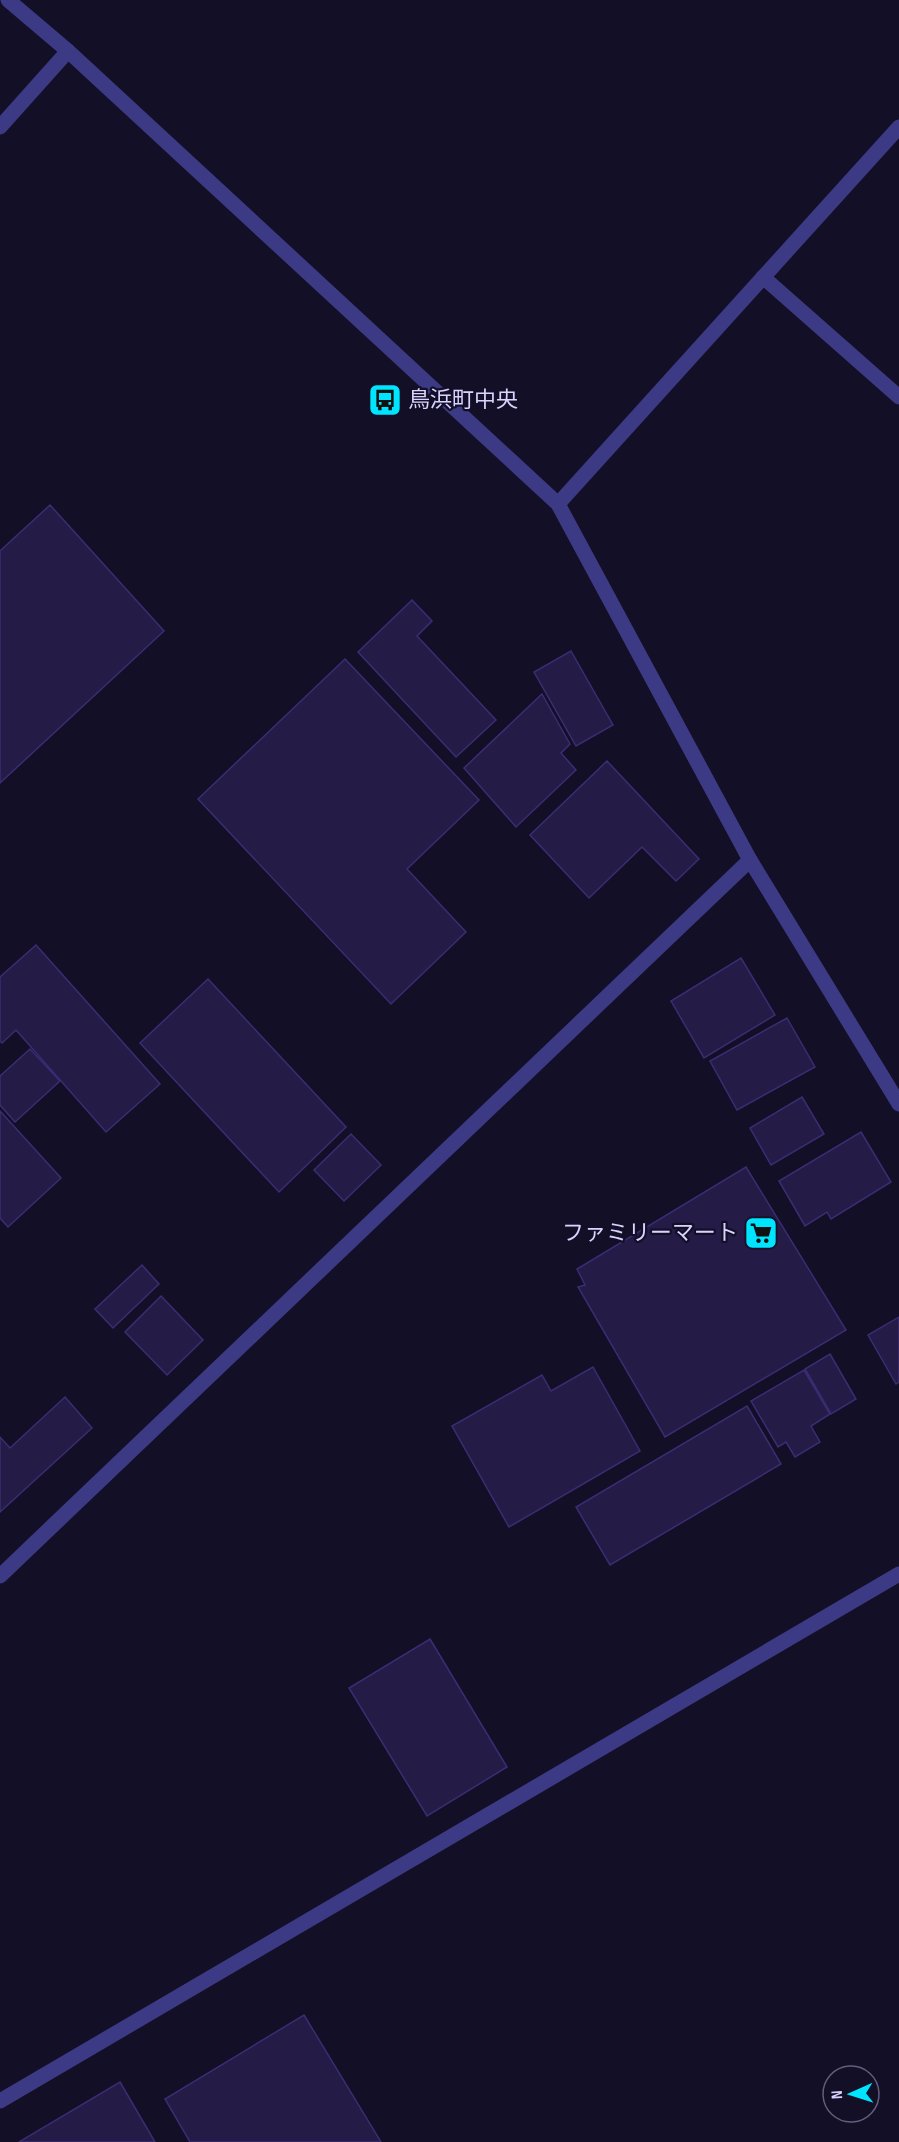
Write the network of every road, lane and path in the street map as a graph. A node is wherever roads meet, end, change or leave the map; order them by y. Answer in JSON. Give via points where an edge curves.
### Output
{"nodes":[{"id":1,"x":8,"y":0,"type":"edge"},
{"id":2,"x":68,"y":51,"type":"junction"},
{"id":3,"x":899,"y":126,"type":"edge"},
{"id":4,"x":0,"y":127,"type":"edge"},
{"id":5,"x":763,"y":277,"type":"junction"},
{"id":6,"x":899,"y":397,"type":"edge"},
{"id":7,"x":558,"y":504,"type":"junction"},
{"id":8,"x":750,"y":860,"type":"junction"},
{"id":9,"x":899,"y":1104,"type":"edge"},
{"id":10,"x":899,"y":1574,"type":"edge"},
{"id":11,"x":0,"y":1576,"type":"edge"},
{"id":12,"x":0,"y":2101,"type":"edge"}],
"edges":[{"from":1,"to":2,"type":"street"},
{"from":2,"to":4,"type":"street"},
{"from":2,"to":7,"type":"street"},
{"from":3,"to":5,"type":"street"},
{"from":5,"to":6,"type":"street"},
{"from":5,"to":7,"type":"street"},
{"from":7,"to":8,"type":"street"},
{"from":8,"to":9,"type":"street"},
{"from":8,"to":11,"type":"street"},
{"from":10,"to":12,"type":"street"}]}
